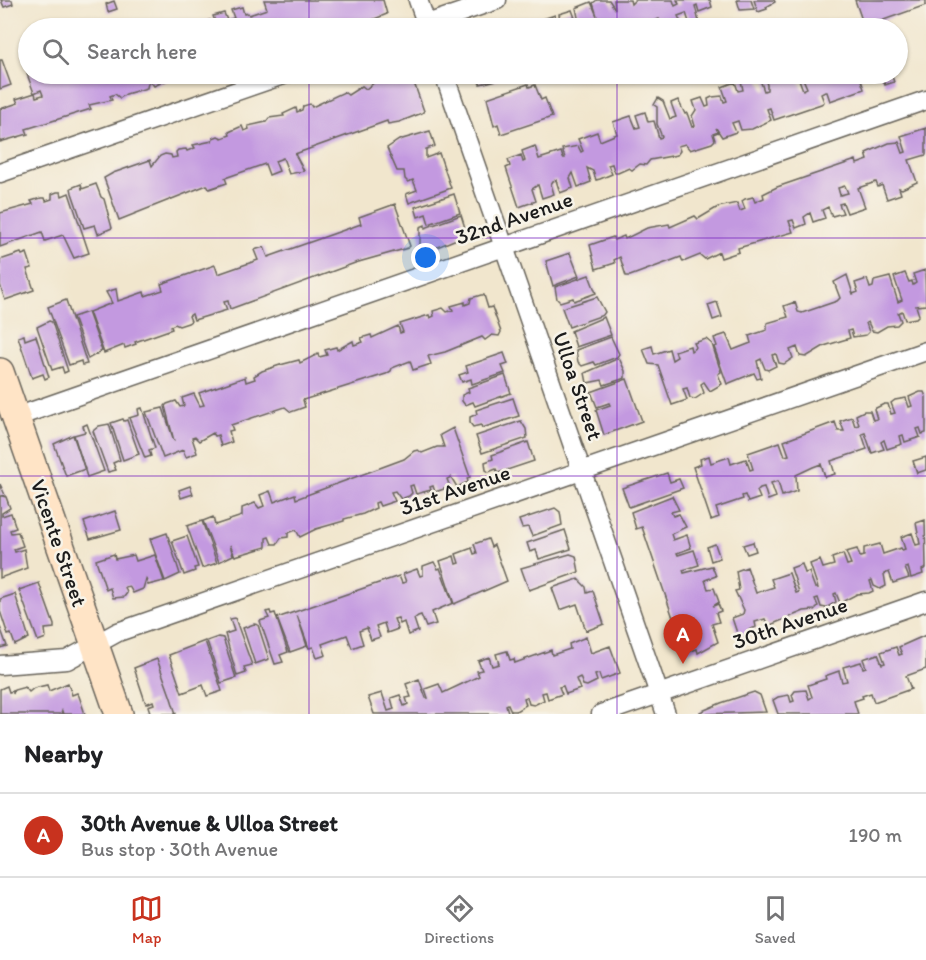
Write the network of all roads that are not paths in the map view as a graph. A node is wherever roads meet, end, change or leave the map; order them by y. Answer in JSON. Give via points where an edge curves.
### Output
{"nodes":[{"id":1,"x":418,"y":0,"type":"edge"},
{"id":2,"x":497,"y":0,"type":"edge"},
{"id":3,"x":421,"y":18,"type":"edge"},
{"id":4,"x":448,"y":18,"type":"edge"},
{"id":5,"x":257,"y":84,"type":"edge"},
{"id":6,"x":447,"y":84,"type":"edge"},
{"id":7,"x":926,"y":100,"type":"edge"},
{"id":8,"x":0,"y":173,"type":"edge"},
{"id":9,"x":504,"y":248,"type":"junction"},
{"id":10,"x":926,"y":351,"type":"edge"},
{"id":11,"x":0,"y":372,"type":"edge"},
{"id":12,"x":16,"y":417,"type":"junction"},
{"id":13,"x":582,"y":471,"type":"junction"},
{"id":14,"x":926,"y":601,"type":"edge"},
{"id":15,"x":95,"y":645,"type":"junction"},
{"id":16,"x":0,"y":665,"type":"edge"},
{"id":17,"x":659,"y":694,"type":"junction"},
{"id":18,"x":119,"y":714,"type":"edge"},
{"id":19,"x":601,"y":714,"type":"edge"},
{"id":20,"x":666,"y":714,"type":"edge"}],
"edges":[{"from":1,"to":3,"type":"street"},
{"from":2,"to":4,"type":"street"},
{"from":5,"to":8,"type":"street"},
{"from":6,"to":9,"type":"street","name":"Ulloa Street"},
{"from":7,"to":9,"type":"street","name":"32nd Avenue"},
{"from":9,"to":12,"type":"street","name":"32nd Avenue"},
{"from":9,"to":13,"type":"street","name":"Ulloa Street"},
{"from":10,"to":13,"type":"street","name":"31st Avenue"},
{"from":11,"to":12,"type":"street","name":"Vicente Street"},
{"from":12,"to":15,"type":"street","name":"Vicente Street"},
{"from":13,"to":15,"type":"street","name":"31st Avenue","via":[[118,632]]},
{"from":13,"to":17,"type":"street","name":"Ulloa Street"},
{"from":14,"to":17,"type":"street","name":"30th Avenue"},
{"from":15,"to":16,"type":"street","name":"31st Avenue","via":[[68,660]]},
{"from":15,"to":18,"type":"street","name":"Vicente Street"},
{"from":17,"to":19,"type":"street","name":"30th Avenue"},
{"from":17,"to":20,"type":"street","name":"Ulloa Street"}]}
